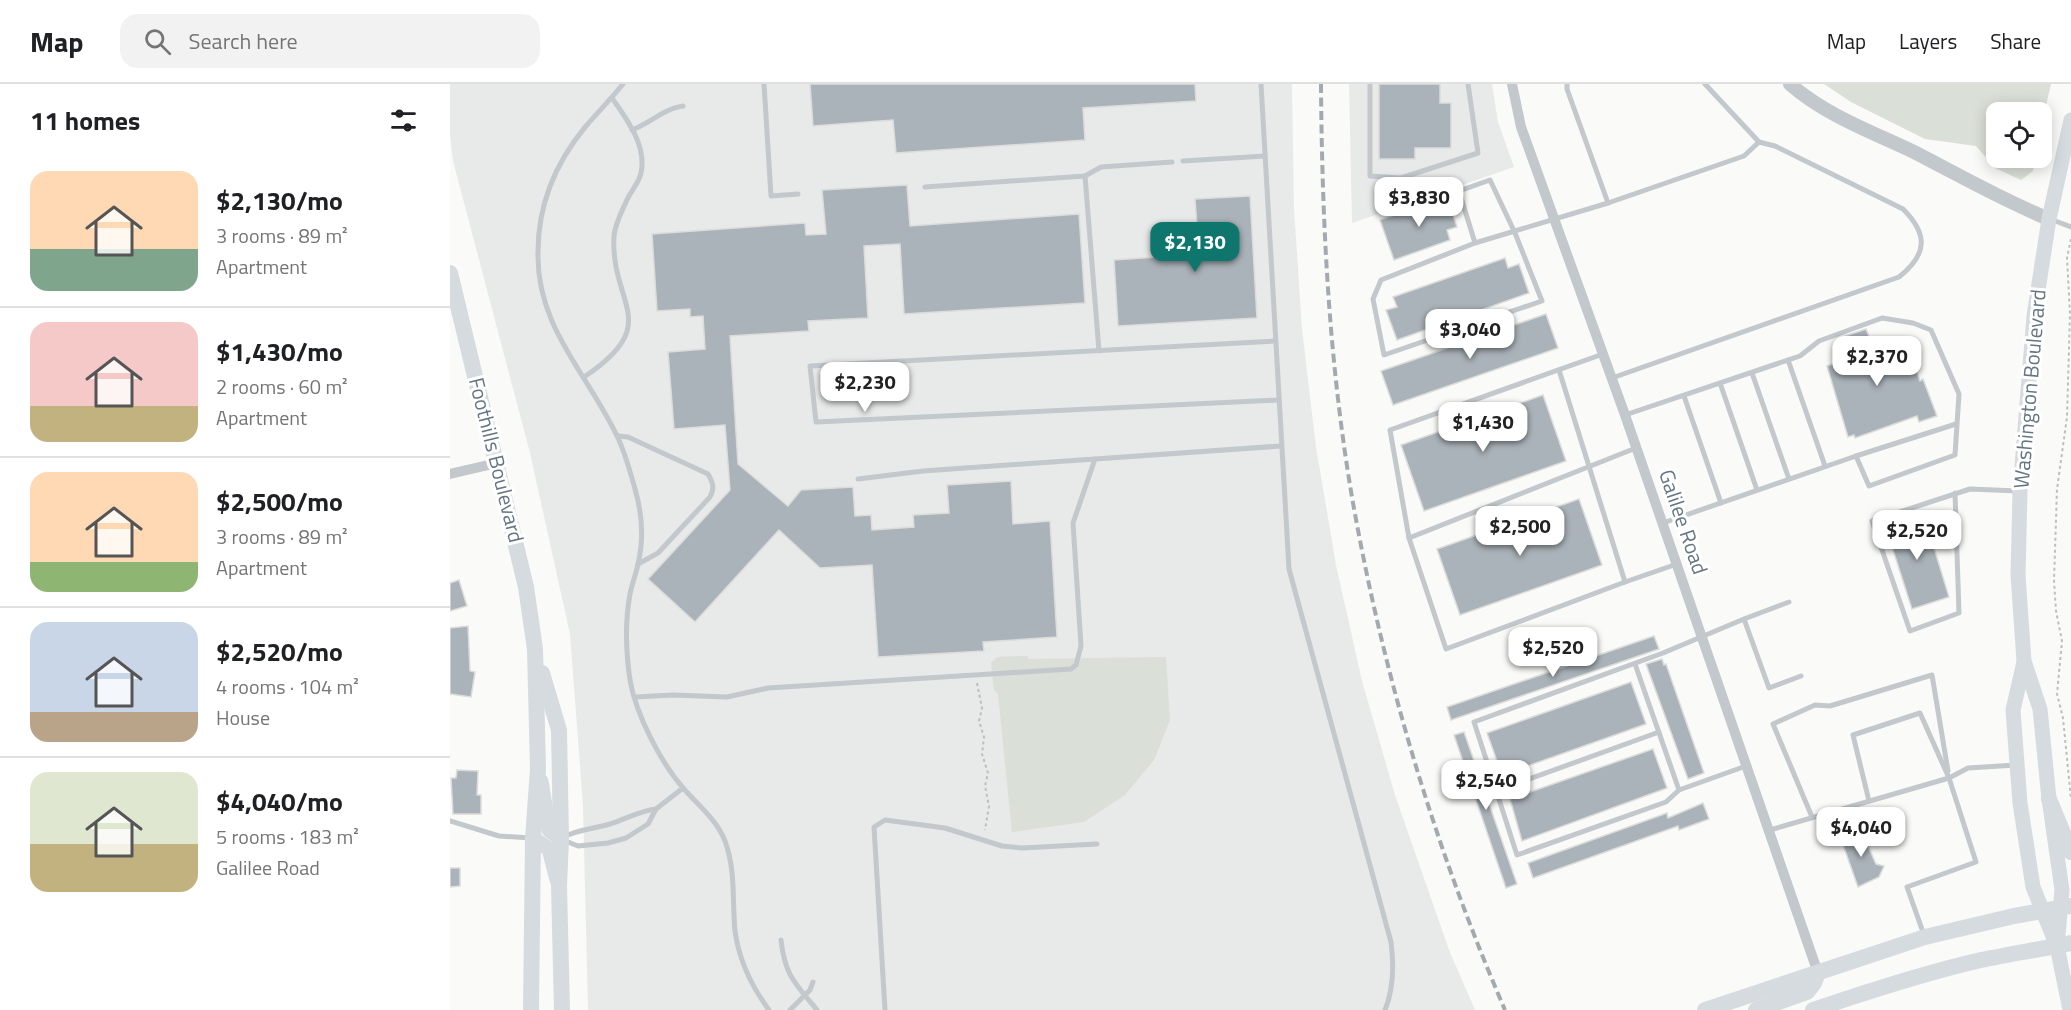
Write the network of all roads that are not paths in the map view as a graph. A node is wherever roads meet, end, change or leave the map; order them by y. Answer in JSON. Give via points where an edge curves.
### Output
{"nodes":[{"id":1,"x":623,"y":84,"type":"edge"},
{"id":2,"x":764,"y":84,"type":"edge"},
{"id":3,"x":1261,"y":84,"type":"edge"},
{"id":4,"x":1370,"y":84,"type":"edge"},
{"id":5,"x":1468,"y":84,"type":"edge"},
{"id":6,"x":1512,"y":84,"type":"edge"},
{"id":7,"x":1566,"y":84,"type":"edge"},
{"id":8,"x":1705,"y":84,"type":"edge"},
{"id":9,"x":1790,"y":84,"type":"edge"},
{"id":10,"x":612,"y":98,"type":"junction"},
{"id":11,"x":683,"y":106,"type":"dead end"},
{"id":12,"x":2071,"y":120,"type":"edge"},
{"id":13,"x":632,"y":130,"type":"junction"},
{"id":14,"x":1759,"y":142,"type":"junction"},
{"id":15,"x":1265,"y":156,"type":"junction"},
{"id":16,"x":1183,"y":161,"type":"dead end"},
{"id":17,"x":1172,"y":162,"type":"dead end"},
{"id":18,"x":1085,"y":176,"type":"junction"},
{"id":19,"x":925,"y":188,"type":"dead end"},
{"id":20,"x":798,"y":194,"type":"dead end"},
{"id":21,"x":1608,"y":203,"type":"junction"},
{"id":22,"x":2049,"y":219,"type":"junction"},
{"id":23,"x":1555,"y":220,"type":"junction"},
{"id":24,"x":2071,"y":227,"type":"edge"},
{"id":25,"x":1515,"y":233,"type":"junction"},
{"id":26,"x":1475,"y":243,"type":"junction"},
{"id":27,"x":450,"y":273,"type":"edge"},
{"id":28,"x":1275,"y":341,"type":"junction"},
{"id":29,"x":1099,"y":351,"type":"junction"},
{"id":30,"x":1603,"y":354,"type":"junction"},
{"id":31,"x":1788,"y":360,"type":"junction"},
{"id":32,"x":1559,"y":370,"type":"junction"},
{"id":33,"x":1752,"y":373,"type":"junction"},
{"id":34,"x":584,"y":377,"type":"junction"},
{"id":35,"x":1612,"y":378,"type":"junction"},
{"id":36,"x":1720,"y":383,"type":"junction"},
{"id":37,"x":1684,"y":396,"type":"junction"},
{"id":38,"x":1278,"y":400,"type":"junction"},
{"id":39,"x":1625,"y":416,"type":"junction"},
{"id":40,"x":1956,"y":424,"type":"junction"},
{"id":41,"x":618,"y":436,"type":"junction"},
{"id":42,"x":1281,"y":446,"type":"junction"},
{"id":43,"x":1636,"y":448,"type":"junction"},
{"id":44,"x":1856,"y":456,"type":"junction"},
{"id":45,"x":1095,"y":459,"type":"junction"},
{"id":46,"x":497,"y":463,"type":"junction"},
{"id":47,"x":1590,"y":466,"type":"junction"},
{"id":48,"x":1825,"y":466,"type":"junction"},
{"id":49,"x":450,"y":474,"type":"edge"},
{"id":50,"x":858,"y":479,"type":"dead end"},
{"id":51,"x":1789,"y":479,"type":"junction"},
{"id":52,"x":1757,"y":490,"type":"junction"},
{"id":53,"x":2020,"y":491,"type":"junction"},
{"id":54,"x":1955,"y":494,"type":"junction"},
{"id":55,"x":1721,"y":502,"type":"junction"},
{"id":56,"x":1663,"y":523,"type":"junction"},
{"id":57,"x":1409,"y":538,"type":"junction"},
{"id":58,"x":638,"y":564,"type":"junction"},
{"id":59,"x":1677,"y":564,"type":"junction"},
{"id":60,"x":1625,"y":582,"type":"junction"},
{"id":61,"x":1789,"y":602,"type":"dead end"},
{"id":62,"x":1744,"y":619,"type":"junction"},
{"id":63,"x":1702,"y":636,"type":"junction"},
{"id":64,"x":535,"y":649,"type":"junction"},
{"id":65,"x":2024,"y":661,"type":"junction"},
{"id":66,"x":1635,"y":664,"type":"junction"},
{"id":67,"x":1802,"y":676,"type":"dead end"},
{"id":68,"x":635,"y":697,"type":"junction"},
{"id":69,"x":1659,"y":732,"type":"junction"},
{"id":70,"x":1748,"y":765,"type":"junction"},
{"id":71,"x":2016,"y":765,"type":"junction"},
{"id":72,"x":538,"y":769,"type":"junction"},
{"id":73,"x":1949,"y":778,"type":"junction"},
{"id":74,"x":683,"y":788,"type":"junction"},
{"id":75,"x":1679,"y":790,"type":"junction"},
{"id":76,"x":1496,"y":791,"type":"junction"},
{"id":77,"x":2049,"y":799,"type":"junction"},
{"id":78,"x":1869,"y":801,"type":"junction"},
{"id":79,"x":656,"y":809,"type":"junction"},
{"id":80,"x":1812,"y":817,"type":"junction"},
{"id":81,"x":450,"y":821,"type":"edge"},
{"id":82,"x":1770,"y":830,"type":"junction"},
{"id":83,"x":533,"y":838,"type":"junction"},
{"id":84,"x":561,"y":839,"type":"junction"},
{"id":85,"x":1097,"y":844,"type":"dead end"},
{"id":86,"x":2071,"y":852,"type":"edge"},
{"id":87,"x":559,"y":886,"type":"junction"},
{"id":88,"x":2066,"y":907,"type":"edge"},
{"id":89,"x":2043,"y":911,"type":"junction"},
{"id":90,"x":1925,"y":937,"type":"junction"},
{"id":91,"x":781,"y":940,"type":"dead end"},
{"id":92,"x":2064,"y":945,"type":"edge"},
{"id":93,"x":1818,"y":973,"type":"junction"},
{"id":94,"x":813,"y":982,"type":"dead end"},
{"id":95,"x":804,"y":996,"type":"junction"},
{"id":96,"x":1831,"y":1007,"type":"edge"},
{"id":97,"x":531,"y":1010,"type":"edge"},
{"id":98,"x":562,"y":1010,"type":"edge"},
{"id":99,"x":769,"y":1010,"type":"edge"},
{"id":100,"x":790,"y":1010,"type":"edge"},
{"id":101,"x":817,"y":1010,"type":"edge"},
{"id":102,"x":885,"y":1010,"type":"edge"},
{"id":103,"x":1385,"y":1010,"type":"edge"},
{"id":104,"x":1704,"y":1010,"type":"edge"},
{"id":105,"x":1756,"y":1010,"type":"edge"},
{"id":106,"x":1814,"y":1010,"type":"edge"},
{"id":107,"x":2070,"y":1010,"type":"edge"}],
"edges":[{"from":1,"to":10,"type":"lane"},
{"from":2,"to":20,"type":"lane","via":[[771,196]]},
{"from":3,"to":15,"type":"lane"},
{"from":4,"to":5,"type":"lane","via":[[1370,177],[1401,178],[1478,153]]},
{"from":6,"to":23,"type":"street","name":"Galilee Road","via":[[1521,127]]},
{"from":7,"to":21,"type":"lane"},
{"from":8,"to":14,"type":"lane"},
{"from":9,"to":22,"type":"street","via":[[1842,118]]},
{"from":10,"to":13,"type":"lane"},
{"from":10,"to":34,"type":"lane","via":[[565,154],[545,198],[539,227],[538,270],[544,303]]},
{"from":11,"to":13,"type":"lane"},
{"from":12,"to":22,"type":"main road","name":"Washington Boulevard"},
{"from":13,"to":34,"type":"lane","via":[[642,158],[641,174],[614,232],[629,328],[613,355]]},
{"from":14,"to":21,"type":"lane","via":[[1744,156]]},
{"from":14,"to":35,"type":"lane","via":[[1775,146],[1904,209],[1922,236],[1910,268],[1899,276]]},
{"from":15,"to":16,"type":"lane"},
{"from":15,"to":28,"type":"lane"},
{"from":17,"to":18,"type":"lane","via":[[1101,166]]},
{"from":18,"to":19,"type":"lane"},
{"from":18,"to":29,"type":"lane"},
{"from":21,"to":23,"type":"lane"},
{"from":22,"to":24,"type":"lane"},
{"from":22,"to":53,"type":"main road","name":"Washington Boulevard","via":[[2034,316]]},
{"from":23,"to":25,"type":"lane"},
{"from":23,"to":30,"type":"street","name":"Galilee Road"},
{"from":25,"to":26,"type":"lane"},
{"from":25,"to":26,"type":"lane","via":[[1490,180],[1459,191]]},
{"from":25,"to":26,"type":"lane","via":[[1542,301],[1384,355],[1373,299],[1381,280]]},
{"from":27,"to":46,"type":"main road","name":"Foothills Boulevard"},
{"from":28,"to":29,"type":"lane"},
{"from":28,"to":38,"type":"lane"},
{"from":29,"to":38,"type":"lane","via":[[810,366],[816,422]]},
{"from":30,"to":32,"type":"lane"},
{"from":30,"to":35,"type":"street","name":"Galilee Road"},
{"from":31,"to":33,"type":"lane"},
{"from":31,"to":40,"type":"lane","via":[[1819,341],[1882,318],[1913,323],[1931,330],[1959,394]]},
{"from":31,"to":48,"type":"lane"},
{"from":32,"to":47,"type":"lane"},
{"from":32,"to":57,"type":"lane","via":[[1390,430]]},
{"from":33,"to":36,"type":"lane"},
{"from":33,"to":51,"type":"lane"},
{"from":34,"to":41,"type":"lane"},
{"from":35,"to":39,"type":"street","name":"Galilee Road"},
{"from":36,"to":37,"type":"lane"},
{"from":36,"to":52,"type":"lane"},
{"from":37,"to":39,"type":"lane"},
{"from":37,"to":55,"type":"lane"},
{"from":38,"to":42,"type":"lane"},
{"from":39,"to":43,"type":"street","name":"Galilee Road"},
{"from":40,"to":44,"type":"lane"},
{"from":40,"to":44,"type":"lane","via":[[1955,455],[1869,486]]},
{"from":41,"to":58,"type":"lane","via":[[640,511]]},
{"from":41,"to":58,"type":"lane","via":[[708,474],[713,482],[710,497],[658,553]]},
{"from":42,"to":45,"type":"lane"},
{"from":42,"to":103,"type":"lane","via":[[1289,569],[1391,942],[1392,983]]},
{"from":43,"to":47,"type":"lane"},
{"from":43,"to":56,"type":"street","name":"Galilee Road"},
{"from":44,"to":48,"type":"lane"},
{"from":45,"to":50,"type":"lane"},
{"from":45,"to":68,"type":"lane","via":[[1073,523],[1081,646],[1071,669],[768,688],[727,697]]},
{"from":46,"to":49,"type":"street"},
{"from":46,"to":64,"type":"main road","name":"Foothills Boulevard","via":[[526,586]]},
{"from":47,"to":57,"type":"lane"},
{"from":47,"to":60,"type":"lane"},
{"from":48,"to":51,"type":"lane"},
{"from":51,"to":52,"type":"lane"},
{"from":52,"to":55,"type":"lane"},
{"from":53,"to":54,"type":"lane","via":[[1970,489]]},
{"from":53,"to":65,"type":"main road","name":"Washington Boulevard","via":[[2018,575]]},
{"from":54,"to":54,"type":"lane","via":[[1872,521],[1910,631],[1959,613]]},
{"from":55,"to":56,"type":"lane"},
{"from":56,"to":59,"type":"street","name":"Galilee Road"},
{"from":57,"to":60,"type":"lane","via":[[1446,649]]},
{"from":58,"to":68,"type":"lane","via":[[627,617]]},
{"from":59,"to":60,"type":"lane"},
{"from":59,"to":63,"type":"street","name":"Galilee Road"},
{"from":61,"to":62,"type":"lane"},
{"from":62,"to":63,"type":"lane"},
{"from":62,"to":67,"type":"lane","via":[[1769,688]]},
{"from":63,"to":66,"type":"lane"},
{"from":63,"to":70,"type":"street","name":"Galilee Road"},
{"from":64,"to":72,"type":"main road","name":"Foothills Boulevard"},
{"from":64,"to":84,"type":"main road","name":"Foothills Boulevard","via":[[559,730]]},
{"from":65,"to":71,"type":"main road","name":"Washington Boulevard","via":[[2013,710]]},
{"from":65,"to":77,"type":"main road","name":"Washington Boulevard","via":[[2040,709]]},
{"from":66,"to":69,"type":"lane"},
{"from":66,"to":76,"type":"lane","via":[[1474,722]]},
{"from":68,"to":74,"type":"lane","via":[[662,757]]},
{"from":69,"to":75,"type":"lane"},
{"from":69,"to":76,"type":"lane"},
{"from":70,"to":75,"type":"lane"},
{"from":70,"to":82,"type":"street","name":"Galilee Road"},
{"from":71,"to":73,"type":"lane","via":[[1968,768]]},
{"from":71,"to":89,"type":"main road","name":"Washington Boulevard","via":[[2033,887]]},
{"from":72,"to":83,"type":"main road","name":"Foothills Boulevard"},
{"from":72,"to":84,"type":"main road","via":[[549,830]]},
{"from":73,"to":78,"type":"lane"},
{"from":73,"to":78,"type":"lane","via":[[1920,713],[1853,735]]},
{"from":73,"to":80,"type":"lane","via":[[1932,675],[1830,706],[1815,705],[1773,724]]},
{"from":73,"to":90,"type":"lane","via":[[1976,862],[1907,887]]},
{"from":74,"to":79,"type":"lane"},
{"from":74,"to":99,"type":"lane","via":[[724,838],[731,862],[741,960]]},
{"from":75,"to":76,"type":"lane","via":[[1666,802],[1517,855]]},
{"from":77,"to":86,"type":"main road"},
{"from":77,"to":88,"type":"main road","name":"Washington Boulevard"},
{"from":78,"to":80,"type":"lane"},
{"from":79,"to":84,"type":"lane","via":[[574,831]]},
{"from":79,"to":84,"type":"lane","via":[[648,824],[626,838],[578,846]]},
{"from":80,"to":82,"type":"lane"},
{"from":81,"to":83,"type":"lane","via":[[499,836]]},
{"from":82,"to":93,"type":"street","name":"Galilee Road"},
{"from":83,"to":87,"type":"main road","via":[[549,849]]},
{"from":83,"to":97,"type":"main road","name":"Foothills Boulevard"},
{"from":84,"to":87,"type":"main road","name":"Foothills Boulevard"},
{"from":85,"to":102,"type":"lane","via":[[1022,848],[986,842],[945,828],[885,820],[874,826]]},
{"from":87,"to":98,"type":"main road","name":"Foothills Boulevard"},
{"from":88,"to":89,"type":"main road"},
{"from":88,"to":92,"type":"main road","name":"Washington Boulevard"},
{"from":89,"to":90,"type":"main road"},
{"from":89,"to":92,"type":"main road","name":"Washington Boulevard"},
{"from":90,"to":93,"type":"main road"},
{"from":91,"to":95,"type":"lane","via":[[786,969]]},
{"from":92,"to":96,"type":"main road","via":[[1935,972]]},
{"from":92,"to":107,"type":"main road","name":"Washington Boulevard"},
{"from":93,"to":104,"type":"main road"},
{"from":93,"to":105,"type":"main road","via":[[1807,992]]},
{"from":94,"to":95,"type":"lane"},
{"from":95,"to":100,"type":"lane"},
{"from":95,"to":101,"type":"lane"},
{"from":96,"to":106,"type":"main road"}]}
